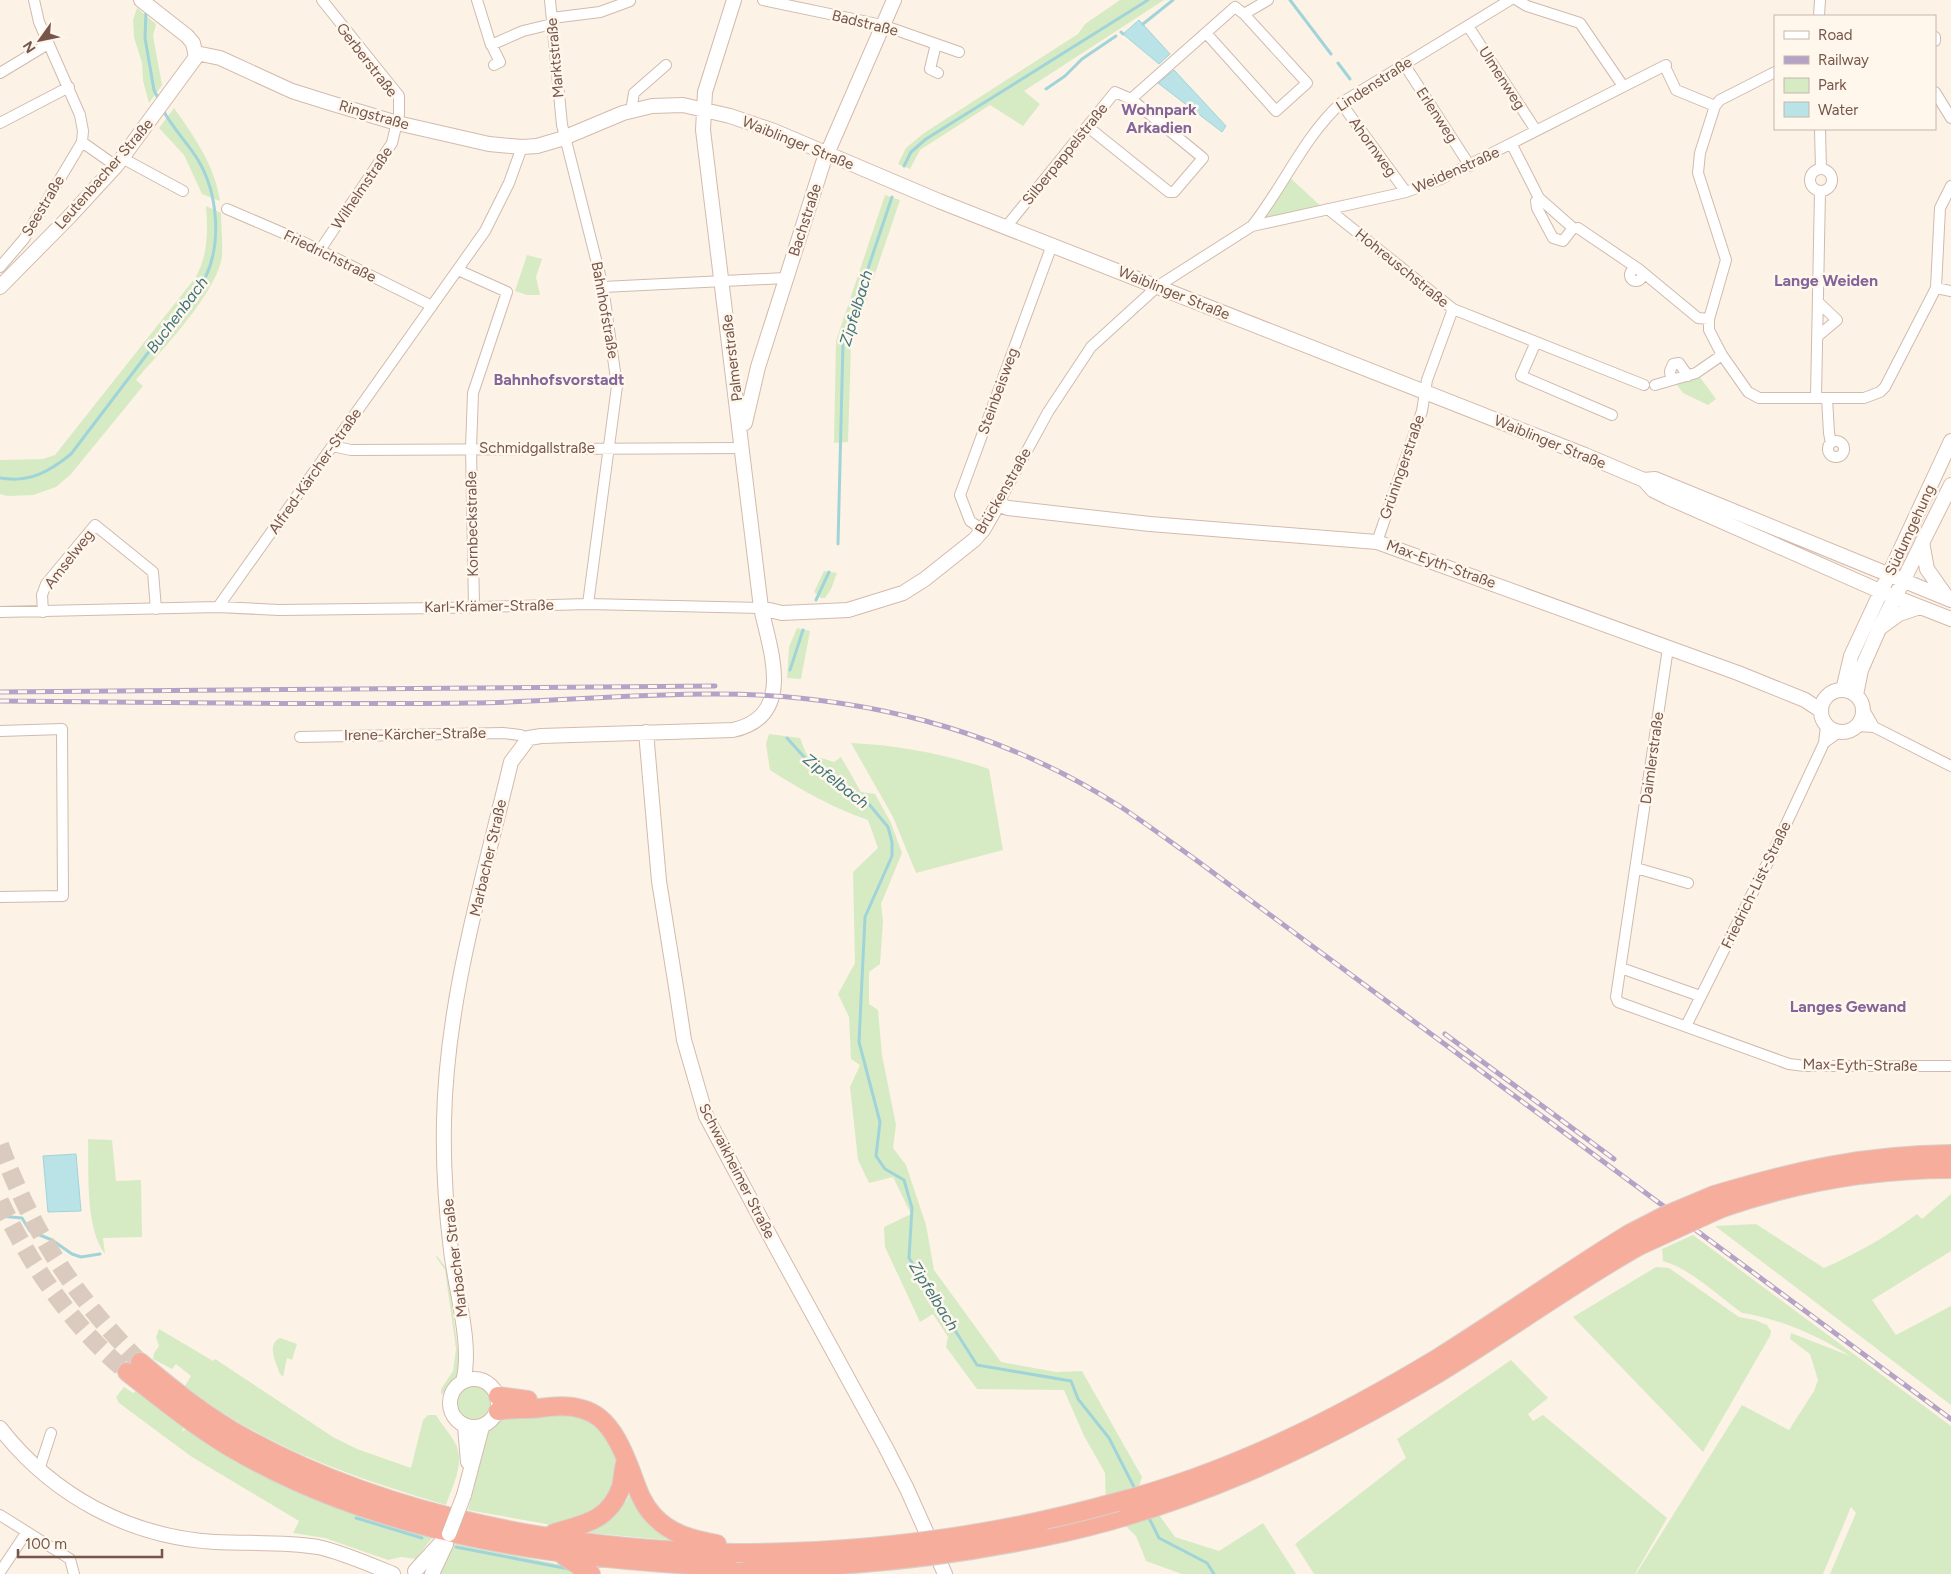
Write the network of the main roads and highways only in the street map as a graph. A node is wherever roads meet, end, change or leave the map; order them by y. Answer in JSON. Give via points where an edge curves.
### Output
{"nodes":[{"id":1,"x":734,"y":0,"type":"edge"},
{"id":2,"x":894,"y":0,"type":"edge"},
{"id":3,"x":146,"y":4,"type":"edge"},
{"id":4,"x":196,"y":53,"type":"junction"},
{"id":5,"x":703,"y":109,"type":"junction"},
{"id":6,"x":827,"y":154,"type":"junction"},
{"id":7,"x":0,"y":287,"type":"edge"},
{"id":8,"x":1951,"y":441,"type":"edge"},
{"id":9,"x":743,"y":448,"type":"junction"},
{"id":10,"x":1644,"y":480,"type":"junction"},
{"id":11,"x":1951,"y":485,"type":"edge"},
{"id":12,"x":998,"y":504,"type":"joint"},
{"id":13,"x":1922,"y":542,"type":"junction"},
{"id":14,"x":1904,"y":545,"type":"junction"},
{"id":15,"x":1868,"y":566,"type":"junction"},
{"id":16,"x":1897,"y":577,"type":"junction"},
{"id":17,"x":1888,"y":594,"type":"junction"},
{"id":18,"x":1950,"y":599,"type":"edge"},
{"id":19,"x":1920,"y":607,"type":"junction"},
{"id":20,"x":761,"y":608,"type":"junction"},
{"id":21,"x":1951,"y":619,"type":"edge"},
{"id":22,"x":1878,"y":629,"type":"junction"},
{"id":23,"x":1850,"y":692,"type":"junction"},
{"id":24,"x":1829,"y":694,"type":"junction"},
{"id":25,"x":1805,"y":700,"type":"junction"},
{"id":26,"x":1820,"y":710,"type":"junction"},
{"id":27,"x":646,"y":732,"type":"junction"},
{"id":28,"x":1951,"y":1154,"type":"edge"},
{"id":29,"x":1951,"y":1169,"type":"edge"},
{"id":30,"x":1718,"y":1202,"type":"junction"},
{"id":31,"x":464,"y":1333,"type":"junction"},
{"id":32,"x":480,"y":1379,"type":"junction"},
{"id":33,"x":463,"y":1381,"type":"junction"},
{"id":34,"x":498,"y":1404,"type":"junction"},
{"id":35,"x":465,"y":1426,"type":"junction"},
{"id":36,"x":482,"y":1427,"type":"junction"},
{"id":37,"x":0,"y":1428,"type":"edge"},
{"id":38,"x":626,"y":1460,"type":"junction"},
{"id":39,"x":468,"y":1481,"type":"junction"},
{"id":40,"x":546,"y":1536,"type":"junction"},
{"id":41,"x":339,"y":1553,"type":"junction"},
{"id":42,"x":560,"y":1553,"type":"junction"},
{"id":43,"x":438,"y":1554,"type":"junction"},
{"id":44,"x":740,"y":1566,"type":"edge"},
{"id":45,"x":418,"y":1573,"type":"edge"},
{"id":46,"x":370,"y":1574,"type":"edge"},
{"id":47,"x":393,"y":1574,"type":"edge"},
{"id":48,"x":432,"y":1574,"type":"edge"},
{"id":49,"x":591,"y":1574,"type":"edge"},
{"id":50,"x":945,"y":1574,"type":"edge"}],
"edges":[{"from":1,"to":5,"type":"main road","via":[[705,92]]},
{"from":2,"to":6,"type":"main road","name":"Bachstraße"},
{"from":3,"to":4,"type":"main road","via":[[188,36]]},
{"from":4,"to":5,"type":"main road","name":"Ringstraße","via":[[220,58],[292,91],[397,124],[489,144],[538,146],[631,111],[674,104]]},
{"from":4,"to":7,"type":"main road","name":"Leutenbacher Straße","via":[[193,62],[119,162]]},
{"from":5,"to":6,"type":"main road","name":"Waiblinger Straße","via":[[774,131]]},
{"from":5,"to":9,"type":"main road","name":"Palmerstraße"},
{"from":6,"to":9,"type":"main road","name":"Bachstraße","via":[[748,403]]},
{"from":6,"to":10,"type":"main road","name":"Waiblinger Straße"},
{"from":8,"to":14,"type":"main road","name":"Südumgehung"},
{"from":9,"to":20,"type":"main road","name":"Palmerstraße"},
{"from":10,"to":15,"type":"main road","name":"Waiblinger Straße","via":[[1655,479]]},
{"from":10,"to":17,"type":"main road","name":"Waiblinger Straße","via":[[1653,490],[1669,498]]},
{"from":11,"to":13,"type":"main road","name":"Südumgehung"},
{"from":12,"to":20,"type":"main road","name":"Brückenstraße","via":[[983,530],[926,579],[902,593],[848,610],[777,613]]},
{"from":12,"to":25,"type":"main road","name":"Max-Eyth-Straße","via":[[1093,519],[1377,542]]},
{"from":13,"to":16,"type":"main road","name":"Südumgehung"},
{"from":13,"to":18,"type":"main road","via":[[1927,569]]},
{"from":14,"to":15,"type":"main road","via":[[1884,561]]},
{"from":14,"to":16,"type":"main road","name":"Südumgehung"},
{"from":15,"to":16,"type":"main road","name":"Waiblinger Straße"},
{"from":16,"to":17,"type":"main road","name":"Südumgehung"},
{"from":16,"to":18,"type":"main road","name":"Waiblinger Straße"},
{"from":17,"to":19,"type":"main road","name":"Waiblinger Straße"},
{"from":17,"to":22,"type":"main road"},
{"from":17,"to":23,"type":"main road","via":[[1851,656]]},
{"from":19,"to":21,"type":"main road","name":"Waiblinger Straße"},
{"from":19,"to":22,"type":"main road","via":[[1899,614]]},
{"from":20,"to":27,"type":"main road","via":[[774,685],[772,702],[762,717],[747,727],[733,730]]},
{"from":22,"to":23,"type":"main road"},
{"from":23,"to":24,"type":"main road"},
{"from":23,"to":26,"type":"main road","name":"Friedrich-List-Straße","via":[[1863,708],[1857,726],[1851,730],[1833,729]]},
{"from":24,"to":25,"type":"main road"},
{"from":24,"to":26,"type":"main road"},
{"from":25,"to":26,"type":"main road","name":"Max-Eyth-Straße"},
{"from":27,"to":31,"type":"main road","name":"Marbacher Straße","via":[[529,738],[511,762],[451,1031],[444,1122],[451,1250]]},
{"from":27,"to":50,"type":"main road","name":"Schwaikheimer Straße","via":[[660,882],[677,996],[684,1040],[706,1116],[898,1472]]},
{"from":28,"to":30,"type":"highway","via":[[1857,1160],[1787,1173]]},
{"from":29,"to":30,"type":"highway","via":[[1894,1171],[1827,1179]]},
{"from":30,"to":44,"type":"highway","bridge":true,"via":[[1664,1216],[1634,1240],[1438,1357],[1329,1436],[1224,1483],[1096,1524],[948,1555],[876,1563]]},
{"from":31,"to":32,"type":"main road","name":"Marbacher Straße"},
{"from":31,"to":33,"type":"main road","name":"Marbacher Straße","via":[[466,1373]]},
{"from":32,"to":33,"type":"main road"},
{"from":32,"to":34,"type":"main road","via":[[489,1383]]},
{"from":33,"to":35,"type":"main road","via":[[453,1391],[450,1404],[455,1418]]},
{"from":34,"to":36,"type":"main road","via":[[493,1419]]},
{"from":34,"to":38,"type":"highway","via":[[586,1410],[601,1419],[619,1440]]},
{"from":35,"to":36,"type":"main road"},
{"from":35,"to":39,"type":"main road"},
{"from":36,"to":39,"type":"main road"},
{"from":37,"to":41,"type":"main road","via":[[38,1470],[68,1493],[146,1531],[198,1541],[302,1545]]},
{"from":38,"to":40,"type":"highway","via":[[620,1488],[600,1516],[586,1525]]},
{"from":38,"to":44,"type":"highway","via":[[640,1496],[660,1522],[681,1535],[721,1545]]},
{"from":39,"to":43,"type":"main road","bridge":true,"via":[[449,1534]]},
{"from":40,"to":42,"type":"highway","via":[[439,1514],[366,1492],[301,1466],[245,1438],[133,1367],[191,1422],[272,1470],[320,1491],[435,1528]]},
{"from":40,"to":44,"type":"highway","via":[[678,1552]]},
{"from":41,"to":46,"type":"main road"},
{"from":41,"to":47,"type":"main road"},
{"from":42,"to":44,"type":"highway","via":[[624,1561]]},
{"from":42,"to":49,"type":"highway"},
{"from":43,"to":45,"type":"main road"},
{"from":43,"to":48,"type":"main road"},
{"from":45,"to":47,"type":"main road","via":[[402,1570]]}]}
